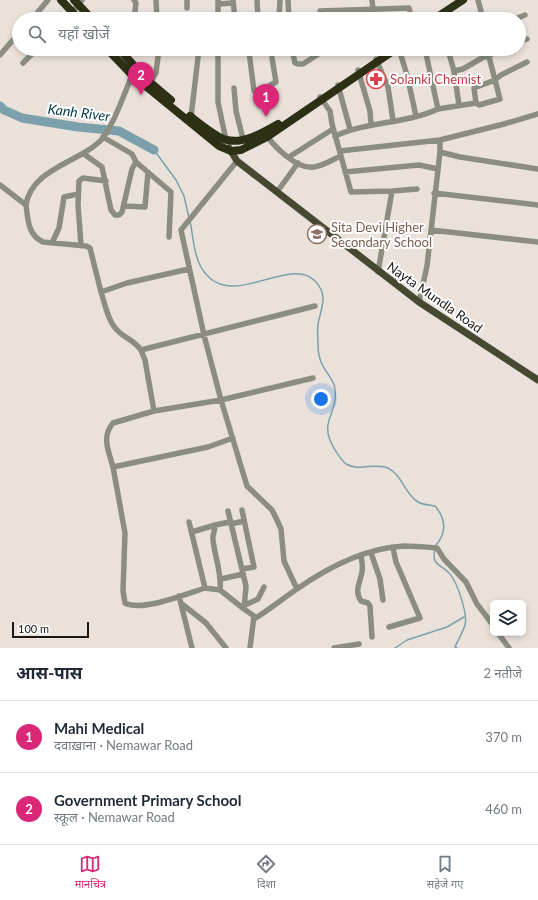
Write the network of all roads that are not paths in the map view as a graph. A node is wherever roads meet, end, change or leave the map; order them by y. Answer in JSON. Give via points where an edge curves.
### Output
{"nodes":[{"id":1,"x":48,"y":0,"type":"edge"},
{"id":2,"x":61,"y":0,"type":"edge"},
{"id":3,"x":134,"y":0,"type":"edge"},
{"id":4,"x":156,"y":0,"type":"edge"},
{"id":5,"x":187,"y":0,"type":"edge"},
{"id":6,"x":257,"y":0,"type":"edge"},
{"id":7,"x":280,"y":0,"type":"edge"},
{"id":8,"x":288,"y":0,"type":"edge"},
{"id":9,"x":372,"y":0,"type":"edge"},
{"id":10,"x":463,"y":0,"type":"edge"},
{"id":11,"x":467,"y":0,"type":"edge"},
{"id":12,"x":478,"y":0,"type":"edge"},
{"id":13,"x":78,"y":1,"type":"edge"},
{"id":14,"x":233,"y":1,"type":"edge"},
{"id":15,"x":218,"y":2,"type":"edge"},
{"id":16,"x":455,"y":2,"type":"edge"},
{"id":17,"x":187,"y":8,"type":"dead end"},
{"id":18,"x":373,"y":8,"type":"junction"},
{"id":19,"x":320,"y":11,"type":"dead end"},
{"id":20,"x":38,"y":12,"type":"edge"},
{"id":21,"x":69,"y":12,"type":"edge"},
{"id":22,"x":75,"y":12,"type":"edge"},
{"id":23,"x":87,"y":12,"type":"edge"},
{"id":24,"x":135,"y":12,"type":"edge"},
{"id":25,"x":157,"y":12,"type":"edge"},
{"id":26,"x":234,"y":12,"type":"edge"},
{"id":27,"x":258,"y":12,"type":"edge"},
{"id":28,"x":280,"y":12,"type":"edge"},
{"id":29,"x":289,"y":12,"type":"edge"},
{"id":30,"x":410,"y":12,"type":"edge"},
{"id":31,"x":443,"y":12,"type":"edge"},
{"id":32,"x":451,"y":12,"type":"edge"},
{"id":33,"x":481,"y":12,"type":"edge"},
{"id":34,"x":12,"y":41,"type":"edge"},
{"id":35,"x":0,"y":55,"type":"edge"},
{"id":36,"x":30,"y":56,"type":"edge"},
{"id":37,"x":114,"y":56,"type":"edge"},
{"id":38,"x":127,"y":56,"type":"edge"},
{"id":39,"x":159,"y":56,"type":"edge"},
{"id":40,"x":198,"y":56,"type":"edge"},
{"id":41,"x":218,"y":56,"type":"edge"},
{"id":42,"x":249,"y":56,"type":"edge"},
{"id":43,"x":294,"y":56,"type":"edge"},
{"id":44,"x":315,"y":56,"type":"edge"},
{"id":45,"x":382,"y":56,"type":"edge"},
{"id":46,"x":385,"y":56,"type":"edge"},
{"id":47,"x":400,"y":56,"type":"edge"},
{"id":48,"x":427,"y":56,"type":"edge"},
{"id":49,"x":450,"y":56,"type":"edge"},
{"id":50,"x":487,"y":56,"type":"edge"},
{"id":51,"x":490,"y":56,"type":"edge"},
{"id":52,"x":272,"y":58,"type":"dead end"},
{"id":53,"x":377,"y":60,"type":"junction"},
{"id":54,"x":527,"y":62,"type":"dead end"},
{"id":55,"x":23,"y":63,"type":"dead end"},
{"id":56,"x":135,"y":67,"type":"junction"},
{"id":57,"x":454,"y":71,"type":"junction"},
{"id":58,"x":359,"y":72,"type":"junction"},
{"id":59,"x":132,"y":75,"type":"junction"},
{"id":60,"x":495,"y":80,"type":"junction"},
{"id":61,"x":150,"y":82,"type":"junction"},
{"id":62,"x":339,"y":86,"type":"junction"},
{"id":63,"x":234,"y":88,"type":"dead end"},
{"id":64,"x":321,"y":98,"type":"junction"},
{"id":65,"x":476,"y":103,"type":"junction"},
{"id":66,"x":459,"y":104,"type":"junction"},
{"id":67,"x":438,"y":109,"type":"junction"},
{"id":68,"x":538,"y":114,"type":"edge"},
{"id":69,"x":416,"y":116,"type":"junction"},
{"id":70,"x":191,"y":117,"type":"junction"},
{"id":71,"x":393,"y":120,"type":"junction"},
{"id":72,"x":370,"y":124,"type":"junction"},
{"id":73,"x":333,"y":129,"type":"junction"},
{"id":74,"x":350,"y":129,"type":"junction"},
{"id":75,"x":266,"y":134,"type":"junction"},
{"id":76,"x":335,"y":136,"type":"junction"},
{"id":77,"x":103,"y":137,"type":"junction"},
{"id":78,"x":243,"y":139,"type":"junction"},
{"id":79,"x":226,"y":140,"type":"junction"},
{"id":80,"x":440,"y":140,"type":"junction"},
{"id":81,"x":231,"y":151,"type":"junction"},
{"id":82,"x":440,"y":152,"type":"junction"},
{"id":83,"x":341,"y":153,"type":"junction"},
{"id":84,"x":84,"y":154,"type":"junction"},
{"id":85,"x":289,"y":157,"type":"junction"},
{"id":86,"x":237,"y":161,"type":"junction"},
{"id":87,"x":136,"y":162,"type":"junction"},
{"id":88,"x":298,"y":163,"type":"junction"},
{"id":89,"x":538,"y":169,"type":"edge"},
{"id":90,"x":438,"y":170,"type":"junction"},
{"id":91,"x":148,"y":172,"type":"junction"},
{"id":92,"x":345,"y":172,"type":"junction"},
{"id":93,"x":106,"y":181,"type":"junction"},
{"id":94,"x":0,"y":185,"type":"edge"},
{"id":95,"x":417,"y":189,"type":"dead end"},
{"id":96,"x":392,"y":191,"type":"junction"},
{"id":97,"x":277,"y":192,"type":"junction"},
{"id":98,"x":434,"y":193,"type":"junction"},
{"id":99,"x":78,"y":194,"type":"junction"},
{"id":100,"x":27,"y":200,"type":"junction"},
{"id":101,"x":538,"y":205,"type":"edge"},
{"id":102,"x":125,"y":206,"type":"junction"},
{"id":103,"x":431,"y":230,"type":"junction"},
{"id":104,"x":169,"y":237,"type":"dead end"},
{"id":105,"x":538,"y":242,"type":"edge"},
{"id":106,"x":52,"y":243,"type":"junction"},
{"id":107,"x":81,"y":245,"type":"junction"},
{"id":108,"x":189,"y":269,"type":"junction"},
{"id":109,"x":378,"y":272,"type":"junction"},
{"id":110,"x":101,"y":292,"type":"junction"},
{"id":111,"x":419,"y":302,"type":"junction"},
{"id":112,"x":315,"y":306,"type":"dead end"},
{"id":113,"x":204,"y":335,"type":"junction"},
{"id":114,"x":141,"y":350,"type":"junction"},
{"id":115,"x":312,"y":378,"type":"dead end"},
{"id":116,"x":538,"y":380,"type":"edge"},
{"id":117,"x":221,"y":400,"type":"junction"},
{"id":118,"x":154,"y":411,"type":"junction"},
{"id":119,"x":233,"y":438,"type":"junction"},
{"id":120,"x":113,"y":467,"type":"junction"},
{"id":121,"x":242,"y":510,"type":"dead end"},
{"id":122,"x":228,"y":511,"type":"dead end"},
{"id":123,"x":244,"y":521,"type":"junction"},
{"id":124,"x":189,"y":522,"type":"dead end"},
{"id":125,"x":230,"y":523,"type":"junction"},
{"id":126,"x":215,"y":525,"type":"junction"},
{"id":127,"x":192,"y":532,"type":"junction"},
{"id":128,"x":393,"y":548,"type":"junction"},
{"id":129,"x":371,"y":553,"type":"junction"},
{"id":130,"x":361,"y":556,"type":"junction"},
{"id":131,"x":243,"y":571,"type":"junction"},
{"id":132,"x":221,"y":579,"type":"junction"},
{"id":133,"x":264,"y":587,"type":"dead end"},
{"id":134,"x":205,"y":588,"type":"junction"},
{"id":135,"x":297,"y":589,"type":"junction"},
{"id":136,"x":220,"y":590,"type":"junction"},
{"id":137,"x":179,"y":596,"type":"junction"},
{"id":138,"x":383,"y":600,"type":"dead end"},
{"id":139,"x":182,"y":604,"type":"junction"},
{"id":140,"x":244,"y":607,"type":"junction"},
{"id":141,"x":254,"y":619,"type":"junction"},
{"id":142,"x":490,"y":621,"type":"edge"},
{"id":143,"x":389,"y":627,"type":"dead end"},
{"id":144,"x":500,"y":636,"type":"edge"},
{"id":145,"x":372,"y":637,"type":"dead end"},
{"id":146,"x":359,"y":644,"type":"dead end"},
{"id":147,"x":192,"y":648,"type":"edge"},
{"id":148,"x":226,"y":648,"type":"edge"},
{"id":149,"x":250,"y":648,"type":"edge"},
{"id":150,"x":334,"y":648,"type":"edge"},
{"id":151,"x":510,"y":648,"type":"edge"}],
"edges":[{"from":1,"to":20,"type":"street"},
{"from":2,"to":21,"type":"highway"},
{"from":3,"to":24,"type":"street"},
{"from":4,"to":25,"type":"street"},
{"from":5,"to":17,"type":"street"},
{"from":6,"to":27,"type":"street"},
{"from":7,"to":28,"type":"street"},
{"from":8,"to":29,"type":"street"},
{"from":9,"to":18,"type":"street"},
{"from":10,"to":16,"type":"highway"},
{"from":11,"to":32,"type":"highway"},
{"from":12,"to":33,"type":"street"},
{"from":13,"to":22,"type":"street"},
{"from":13,"to":23,"type":"highway"},
{"from":14,"to":15,"type":"street"},
{"from":14,"to":26,"type":"street"},
{"from":16,"to":31,"type":"highway"},
{"from":18,"to":19,"type":"street"},
{"from":18,"to":30,"type":"street","via":[[409,8]]},
{"from":34,"to":35,"type":"street"},
{"from":36,"to":55,"type":"street"},
{"from":37,"to":59,"type":"highway"},
{"from":38,"to":56,"type":"highway"},
{"from":39,"to":61,"type":"street","via":[[156,74]]},
{"from":40,"to":70,"type":"street"},
{"from":41,"to":79,"type":"street","via":[[218,102]]},
{"from":42,"to":52,"type":"street","via":[[254,91],[262,90],[276,82]]},
{"from":43,"to":44,"type":"street","via":[[295,63],[303,64]]},
{"from":45,"to":53,"type":"highway"},
{"from":46,"to":53,"type":"highway"},
{"from":47,"to":69,"type":"street"},
{"from":48,"to":67,"type":"street"},
{"from":49,"to":57,"type":"street"},
{"from":50,"to":57,"type":"street"},
{"from":51,"to":60,"type":"street"},
{"from":53,"to":58,"type":"highway"},
{"from":53,"to":71,"type":"street","via":[[388,87]]},
{"from":54,"to":60,"type":"street"},
{"from":56,"to":59,"type":"street"},
{"from":56,"to":61,"type":"highway"},
{"from":57,"to":66,"type":"street"},
{"from":58,"to":62,"type":"highway"},
{"from":58,"to":72,"type":"street","via":[[370,111]]},
{"from":59,"to":77,"type":"street"},
{"from":59,"to":81,"type":"highway","via":[[219,146]]},
{"from":60,"to":65,"type":"street","via":[[474,88]]},
{"from":60,"to":65,"type":"street","via":[[500,99],[479,105]]},
{"from":61,"to":70,"type":"highway"},
{"from":62,"to":64,"type":"highway"},
{"from":62,"to":74,"type":"street"},
{"from":63,"to":78,"type":"street","via":[[236,111]]},
{"from":64,"to":73,"type":"street","via":[[330,111]]},
{"from":64,"to":75,"type":"highway"},
{"from":65,"to":66,"type":"street","via":[[464,106]]},
{"from":66,"to":67,"type":"street"},
{"from":67,"to":69,"type":"street","via":[[426,115]]},
{"from":68,"to":80,"type":"street"},
{"from":69,"to":71,"type":"street"},
{"from":70,"to":79,"type":"highway"},
{"from":71,"to":72,"type":"street"},
{"from":72,"to":74,"type":"street"},
{"from":73,"to":76,"type":"street"},
{"from":73,"to":85,"type":"street"},
{"from":74,"to":76,"type":"street"},
{"from":75,"to":78,"type":"highway"},
{"from":75,"to":81,"type":"highway","via":[[241,150]]},
{"from":75,"to":85,"type":"street","via":[[276,148]]},
{"from":76,"to":83,"type":"street"},
{"from":77,"to":84,"type":"street"},
{"from":77,"to":87,"type":"street","via":[[132,154]]},
{"from":78,"to":79,"type":"highway"},
{"from":79,"to":81,"type":"main road","name":"Nayta Mundla Road"},
{"from":80,"to":82,"type":"street"},
{"from":80,"to":83,"type":"street"},
{"from":81,"to":86,"type":"main road","name":"Nayta Mundla Road"},
{"from":82,"to":89,"type":"street"},
{"from":82,"to":90,"type":"street"},
{"from":83,"to":88,"type":"street","via":[[314,167]]},
{"from":83,"to":92,"type":"street"},
{"from":84,"to":93,"type":"street","via":[[102,167]]},
{"from":84,"to":100,"type":"street","via":[[45,175]]},
{"from":85,"to":88,"type":"street"},
{"from":86,"to":97,"type":"main road","name":"Nayta Mundla Road"},
{"from":86,"to":108,"type":"street","via":[[181,230]]},
{"from":87,"to":91,"type":"street"},
{"from":87,"to":102,"type":"street"},
{"from":88,"to":97,"type":"street"},
{"from":90,"to":92,"type":"street","via":[[419,165]]},
{"from":90,"to":98,"type":"street"},
{"from":91,"to":102,"type":"street","via":[[145,207]]},
{"from":91,"to":104,"type":"street","via":[[170,192]]},
{"from":92,"to":96,"type":"street","via":[[351,192]]},
{"from":93,"to":99,"type":"street","via":[[80,179]]},
{"from":93,"to":102,"type":"street","via":[[112,213],[121,214]]},
{"from":94,"to":100,"type":"street"},
{"from":95,"to":96,"type":"street"},
{"from":96,"to":109,"type":"street"},
{"from":97,"to":109,"type":"main road","name":"Nayta Mundla Road"},
{"from":98,"to":101,"type":"street"},
{"from":98,"to":103,"type":"street"},
{"from":99,"to":106,"type":"street","via":[[64,197],[59,228]]},
{"from":99,"to":107,"type":"street"},
{"from":100,"to":106,"type":"street","via":[[31,233],[38,239]]},
{"from":103,"to":105,"type":"street"},
{"from":103,"to":111,"type":"street"},
{"from":106,"to":107,"type":"street"},
{"from":107,"to":110,"type":"street","via":[[90,248]]},
{"from":108,"to":110,"type":"street","via":[[126,283]]},
{"from":108,"to":113,"type":"street"},
{"from":109,"to":111,"type":"main road","name":"Nayta Mundla Road"},
{"from":110,"to":114,"type":"street","via":[[111,323]]},
{"from":111,"to":116,"type":"main road","name":"Nayta Mundla Road"},
{"from":112,"to":113,"type":"street"},
{"from":113,"to":114,"type":"street"},
{"from":113,"to":117,"type":"street"},
{"from":114,"to":118,"type":"street"},
{"from":115,"to":117,"type":"street"},
{"from":117,"to":118,"type":"street"},
{"from":117,"to":119,"type":"street"},
{"from":118,"to":120,"type":"street","via":[[113,423],[109,428],[106,443]]},
{"from":119,"to":120,"type":"street"},
{"from":119,"to":135,"type":"street","via":[[247,486],[272,510],[281,529],[284,562]]},
{"from":120,"to":137,"type":"street","via":[[125,533],[125,603],[130,606],[152,604]]},
{"from":121,"to":123,"type":"street"},
{"from":122,"to":125,"type":"street"},
{"from":123,"to":125,"type":"street"},
{"from":123,"to":131,"type":"street","via":[[254,567]]},
{"from":124,"to":127,"type":"street"},
{"from":125,"to":126,"type":"street"},
{"from":125,"to":131,"type":"street"},
{"from":126,"to":127,"type":"street"},
{"from":126,"to":132,"type":"street","via":[[212,539]]},
{"from":127,"to":134,"type":"street"},
{"from":128,"to":129,"type":"street"},
{"from":128,"to":142,"type":"street","via":[[435,548],[466,582],[477,604]]},
{"from":128,"to":143,"type":"street","via":[[396,562],[420,618]]},
{"from":129,"to":130,"type":"street"},
{"from":129,"to":138,"type":"street","via":[[380,579]]},
{"from":130,"to":135,"type":"street"},
{"from":130,"to":145,"type":"street","via":[[362,572],[357,591],[361,601],[370,606]]},
{"from":131,"to":132,"type":"street"},
{"from":131,"to":140,"type":"street","via":[[246,586]]},
{"from":132,"to":136,"type":"street"},
{"from":133,"to":140,"type":"street","via":[[258,600]]},
{"from":134,"to":136,"type":"street"},
{"from":134,"to":137,"type":"street"},
{"from":135,"to":141,"type":"street"},
{"from":136,"to":140,"type":"street"},
{"from":137,"to":139,"type":"street"},
{"from":139,"to":147,"type":"street"},
{"from":139,"to":148,"type":"street","via":[[206,623]]},
{"from":140,"to":141,"type":"street"},
{"from":141,"to":149,"type":"street"},
{"from":144,"to":151,"type":"street"},
{"from":146,"to":150,"type":"street"}]}
